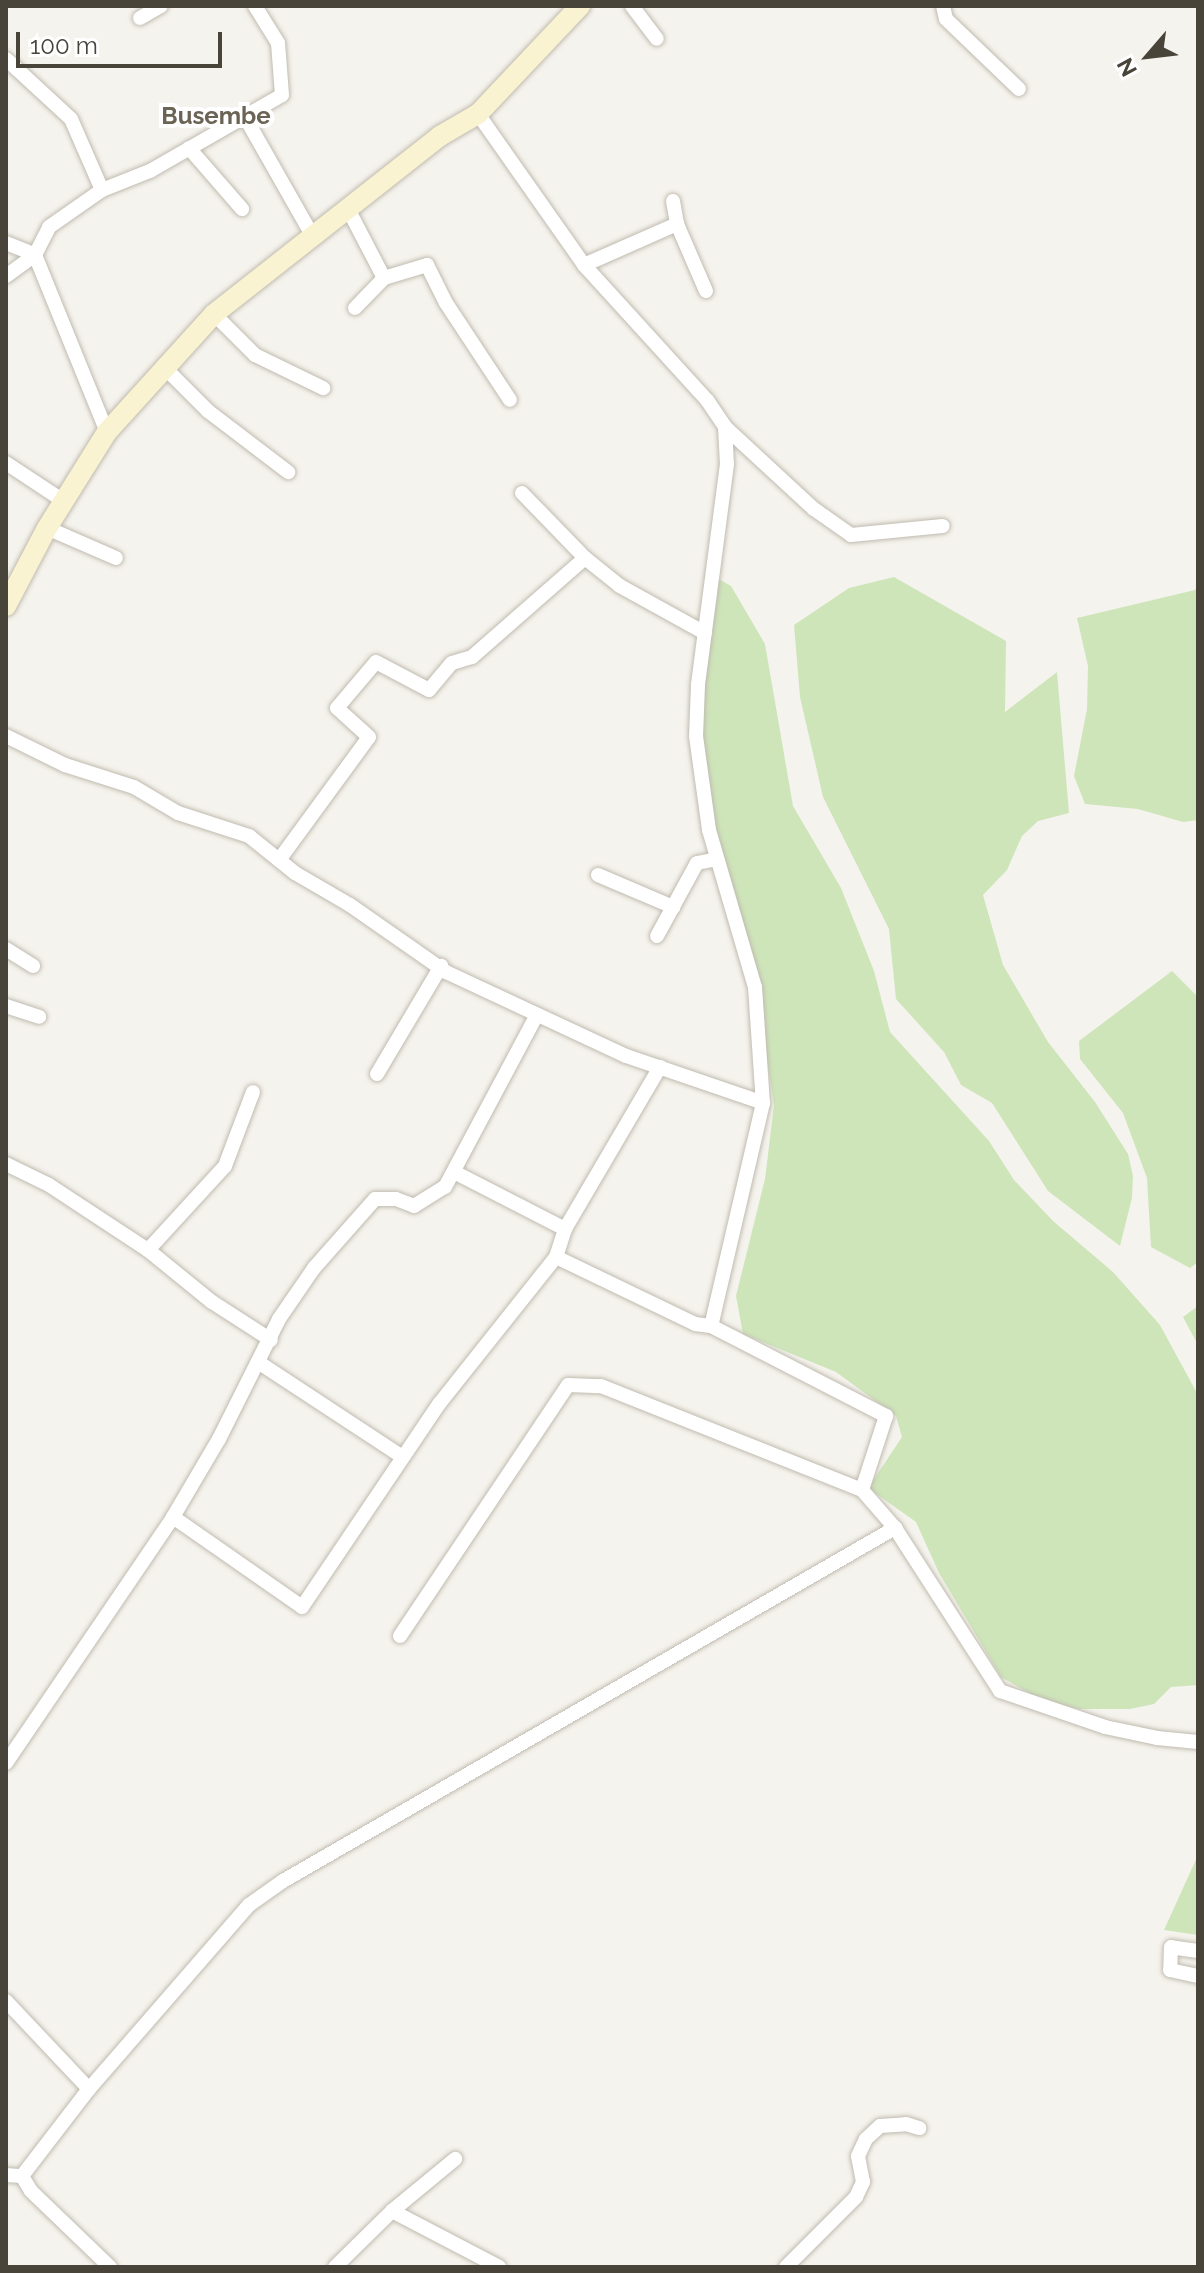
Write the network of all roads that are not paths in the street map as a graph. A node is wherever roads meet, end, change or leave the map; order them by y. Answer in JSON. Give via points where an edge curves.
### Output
{"nodes":[{"id":1,"x":161,"y":6,"type":"edge"},
{"id":2,"x":255,"y":6,"type":"edge"},
{"id":3,"x":579,"y":6,"type":"edge"},
{"id":4,"x":632,"y":6,"type":"edge"},
{"id":5,"x":943,"y":6,"type":"edge"},
{"id":6,"x":140,"y":18,"type":"dead end"},
{"id":7,"x":657,"y":39,"type":"dead end"},
{"id":8,"x":6,"y":59,"type":"edge"},
{"id":9,"x":1019,"y":89,"type":"dead end"},
{"id":10,"x":478,"y":114,"type":"junction"},
{"id":11,"x":245,"y":117,"type":"junction"},
{"id":12,"x":189,"y":148,"type":"junction"},
{"id":13,"x":102,"y":190,"type":"junction"},
{"id":14,"x":673,"y":201,"type":"dead end"},
{"id":15,"x":347,"y":207,"type":"junction"},
{"id":16,"x":242,"y":209,"type":"dead end"},
{"id":17,"x":677,"y":224,"type":"junction"},
{"id":18,"x":312,"y":235,"type":"junction"},
{"id":19,"x":6,"y":243,"type":"edge"},
{"id":20,"x":35,"y":255,"type":"junction"},
{"id":21,"x":584,"y":265,"type":"junction"},
{"id":22,"x":6,"y":276,"type":"edge"},
{"id":23,"x":384,"y":278,"type":"junction"},
{"id":24,"x":706,"y":291,"type":"dead end"},
{"id":25,"x":355,"y":308,"type":"dead end"},
{"id":26,"x":214,"y":314,"type":"junction"},
{"id":27,"x":163,"y":366,"type":"junction"},
{"id":28,"x":323,"y":388,"type":"dead end"},
{"id":29,"x":510,"y":400,"type":"dead end"},
{"id":30,"x":725,"y":427,"type":"junction"},
{"id":31,"x":107,"y":432,"type":"junction"},
{"id":32,"x":6,"y":463,"type":"edge"},
{"id":33,"x":288,"y":472,"type":"dead end"},
{"id":34,"x":522,"y":493,"type":"dead end"},
{"id":35,"x":65,"y":502,"type":"junction"},
{"id":36,"x":943,"y":526,"type":"dead end"},
{"id":37,"x":47,"y":528,"type":"junction"},
{"id":38,"x":116,"y":558,"type":"dead end"},
{"id":39,"x":585,"y":558,"type":"junction"},
{"id":40,"x":6,"y":606,"type":"edge"},
{"id":41,"x":705,"y":633,"type":"junction"},
{"id":42,"x":6,"y":736,"type":"edge"},
{"id":43,"x":717,"y":859,"type":"junction"},
{"id":44,"x":279,"y":860,"type":"junction"},
{"id":45,"x":598,"y":875,"type":"dead end"},
{"id":46,"x":673,"y":907,"type":"junction"},
{"id":47,"x":657,"y":936,"type":"dead end"},
{"id":48,"x":6,"y":949,"type":"edge"},
{"id":49,"x":33,"y":966,"type":"dead end"},
{"id":50,"x":441,"y":966,"type":"junction"},
{"id":51,"x":6,"y":1006,"type":"edge"},
{"id":52,"x":537,"y":1015,"type":"junction"},
{"id":53,"x":39,"y":1017,"type":"dead end"},
{"id":54,"x":660,"y":1067,"type":"junction"},
{"id":55,"x":377,"y":1074,"type":"dead end"},
{"id":56,"x":253,"y":1092,"type":"dead end"},
{"id":57,"x":763,"y":1103,"type":"junction"},
{"id":58,"x":6,"y":1164,"type":"edge"},
{"id":59,"x":454,"y":1172,"type":"junction"},
{"id":60,"x":565,"y":1229,"type":"junction"},
{"id":61,"x":148,"y":1250,"type":"junction"},
{"id":62,"x":556,"y":1257,"type":"junction"},
{"id":63,"x":711,"y":1326,"type":"junction"},
{"id":64,"x":271,"y":1340,"type":"junction"},
{"id":65,"x":258,"y":1362,"type":"junction"},
{"id":66,"x":401,"y":1456,"type":"junction"},
{"id":67,"x":862,"y":1490,"type":"junction"},
{"id":68,"x":173,"y":1517,"type":"junction"},
{"id":69,"x":895,"y":1528,"type":"junction"},
{"id":70,"x":400,"y":1636,"type":"dead end"},
{"id":71,"x":1198,"y":1742,"type":"edge"},
{"id":72,"x":6,"y":1763,"type":"edge"},
{"id":73,"x":1198,"y":1951,"type":"edge"},
{"id":74,"x":1198,"y":1976,"type":"edge"},
{"id":75,"x":6,"y":2001,"type":"edge"},
{"id":76,"x":89,"y":2089,"type":"junction"},
{"id":77,"x":919,"y":2128,"type":"dead end"},
{"id":78,"x":455,"y":2159,"type":"dead end"},
{"id":79,"x":6,"y":2175,"type":"edge"},
{"id":80,"x":22,"y":2176,"type":"junction"},
{"id":81,"x":392,"y":2211,"type":"junction"},
{"id":82,"x":110,"y":2267,"type":"edge"},
{"id":83,"x":335,"y":2267,"type":"edge"},
{"id":84,"x":499,"y":2267,"type":"edge"},
{"id":85,"x":786,"y":2267,"type":"edge"}],
"edges":[{"from":1,"to":6,"type":"street"},
{"from":2,"to":11,"type":"street","via":[[278,43],[282,95]]},
{"from":3,"to":10,"type":"street"},
{"from":4,"to":7,"type":"street"},
{"from":5,"to":9,"type":"street","via":[[946,19]]},
{"from":8,"to":13,"type":"street","via":[[71,119]]},
{"from":10,"to":15,"type":"street","via":[[440,136]]},
{"from":10,"to":21,"type":"street"},
{"from":11,"to":12,"type":"street"},
{"from":11,"to":18,"type":"street"},
{"from":12,"to":13,"type":"street"},
{"from":12,"to":16,"type":"street"},
{"from":13,"to":20,"type":"street","via":[[49,227]]},
{"from":14,"to":17,"type":"street"},
{"from":15,"to":18,"type":"street"},
{"from":15,"to":23,"type":"street"},
{"from":17,"to":21,"type":"street"},
{"from":17,"to":24,"type":"street"},
{"from":18,"to":26,"type":"street"},
{"from":19,"to":20,"type":"street"},
{"from":20,"to":22,"type":"street"},
{"from":20,"to":31,"type":"street"},
{"from":21,"to":30,"type":"street","via":[[707,400]]},
{"from":23,"to":25,"type":"street"},
{"from":23,"to":29,"type":"street","via":[[427,265]]},
{"from":26,"to":27,"type":"street"},
{"from":26,"to":28,"type":"street","via":[[255,355]]},
{"from":27,"to":31,"type":"street"},
{"from":27,"to":33,"type":"street","via":[[208,411]]},
{"from":30,"to":36,"type":"street","via":[[814,509],[851,535]]},
{"from":30,"to":41,"type":"street","via":[[727,464]]},
{"from":31,"to":35,"type":"street"},
{"from":32,"to":35,"type":"street"},
{"from":34,"to":39,"type":"street"},
{"from":35,"to":37,"type":"street"},
{"from":37,"to":38,"type":"street"},
{"from":37,"to":40,"type":"street"},
{"from":39,"to":41,"type":"street","via":[[620,586]]},
{"from":39,"to":44,"type":"street","via":[[472,657],[452,663],[429,690],[376,662],[337,708],[369,737]]},
{"from":41,"to":43,"type":"street","via":[[696,736]]},
{"from":42,"to":44,"type":"street","via":[[65,765],[134,787],[178,813],[249,836]]},
{"from":43,"to":46,"type":"street","via":[[697,863]]},
{"from":43,"to":57,"type":"street","via":[[755,987]]},
{"from":44,"to":50,"type":"street"},
{"from":45,"to":46,"type":"street"},
{"from":46,"to":47,"type":"street"},
{"from":48,"to":49,"type":"street"},
{"from":50,"to":52,"type":"street"},
{"from":50,"to":55,"type":"street"},
{"from":51,"to":53,"type":"street"},
{"from":52,"to":54,"type":"street"},
{"from":52,"to":59,"type":"street"},
{"from":54,"to":57,"type":"street"},
{"from":54,"to":60,"type":"street"},
{"from":56,"to":61,"type":"street","via":[[225,1166]]},
{"from":57,"to":63,"type":"street"},
{"from":58,"to":61,"type":"street","via":[[49,1185]]},
{"from":59,"to":60,"type":"street"},
{"from":59,"to":64,"type":"street","via":[[445,1187],[414,1206],[375,1199],[314,1268]]},
{"from":60,"to":62,"type":"street"},
{"from":61,"to":64,"type":"street","via":[[212,1302]]},
{"from":62,"to":63,"type":"street","via":[[695,1324]]},
{"from":62,"to":66,"type":"street"},
{"from":63,"to":67,"type":"street","via":[[886,1416]]},
{"from":64,"to":65,"type":"street"},
{"from":65,"to":66,"type":"street"},
{"from":65,"to":68,"type":"street"},
{"from":66,"to":68,"type":"street","via":[[302,1607]]},
{"from":67,"to":69,"type":"street"},
{"from":67,"to":70,"type":"street","via":[[601,1386],[568,1385]]},
{"from":68,"to":72,"type":"street"},
{"from":69,"to":71,"type":"street","via":[[1000,1691],[1105,1727]]},
{"from":69,"to":76,"type":"street","via":[[283,1881],[249,1905]]},
{"from":73,"to":74,"type":"street","via":[[1171,1947],[1170,1970]]},
{"from":75,"to":76,"type":"street"},
{"from":76,"to":80,"type":"street"},
{"from":77,"to":85,"type":"street","via":[[880,2126],[866,2139],[858,2156],[863,2182],[856,2197]]},
{"from":78,"to":81,"type":"street"},
{"from":79,"to":80,"type":"street"},
{"from":80,"to":82,"type":"street"},
{"from":81,"to":83,"type":"street"},
{"from":81,"to":84,"type":"street"}]}
